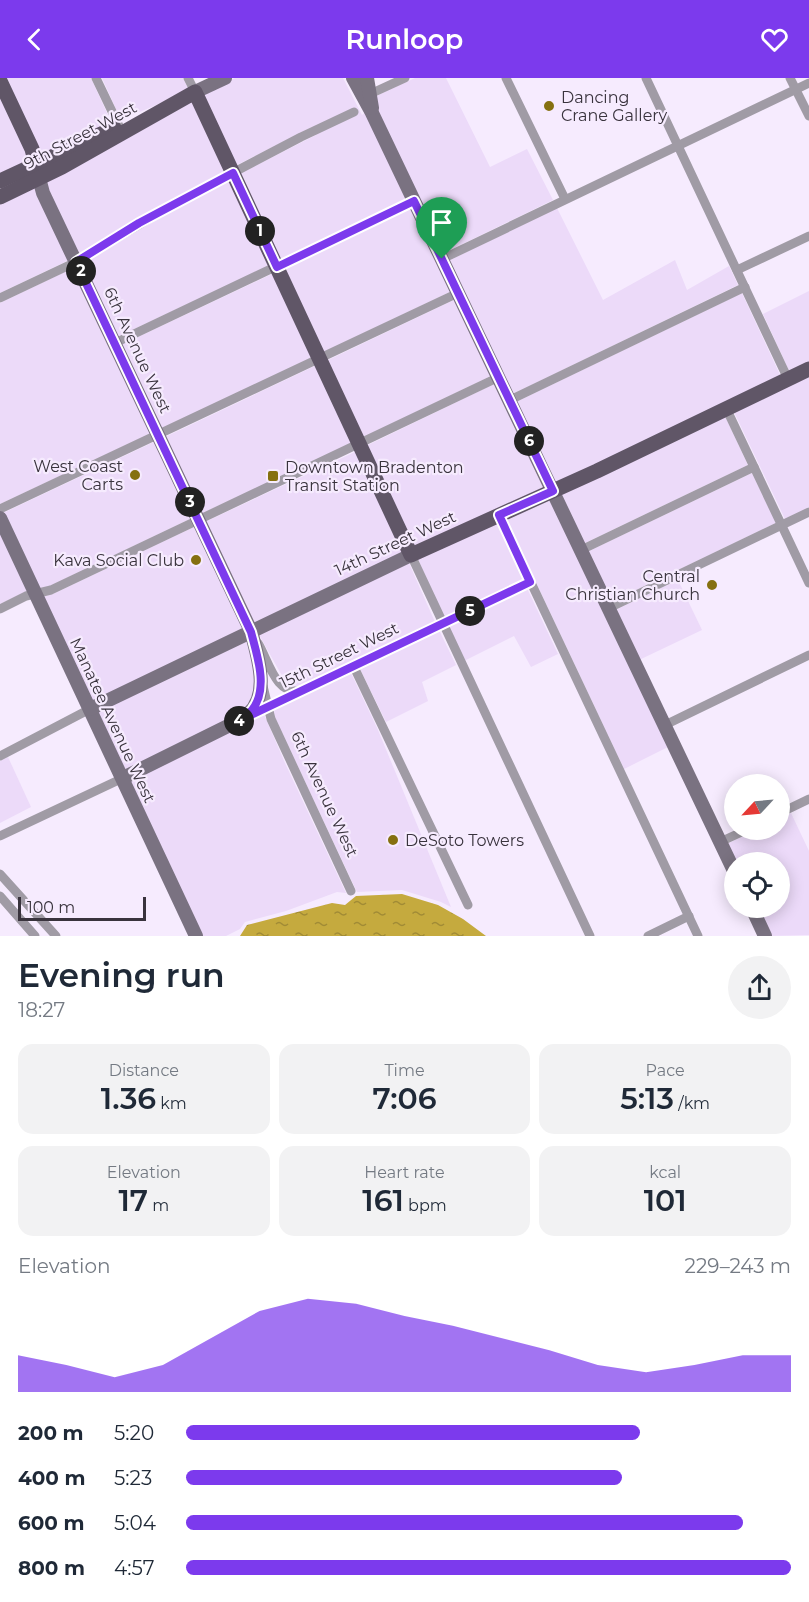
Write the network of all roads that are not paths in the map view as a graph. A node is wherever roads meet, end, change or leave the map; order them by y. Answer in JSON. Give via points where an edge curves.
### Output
{"nodes":[{"id":1,"x":96,"y":78,"type":"edge"},
{"id":2,"x":188,"y":78,"type":"edge"},
{"id":3,"x":225,"y":78,"type":"edge"},
{"id":4,"x":353,"y":78,"type":"edge"},
{"id":5,"x":367,"y":78,"type":"edge"},
{"id":6,"x":405,"y":78,"type":"edge"},
{"id":7,"x":506,"y":78,"type":"edge"},
{"id":8,"x":646,"y":78,"type":"edge"},
{"id":9,"x":790,"y":78,"type":"edge"},
{"id":10,"x":0,"y":81,"type":"edge"},
{"id":11,"x":809,"y":83,"type":"edge"},
{"id":12,"x":796,"y":89,"type":"junction"},
{"id":13,"x":195,"y":92,"type":"junction"},
{"id":14,"x":175,"y":103,"type":"junction"},
{"id":15,"x":370,"y":104,"type":"junction"},
{"id":16,"x":354,"y":112,"type":"dead end"},
{"id":17,"x":809,"y":116,"type":"edge"},
{"id":18,"x":119,"y":126,"type":"junction"},
{"id":19,"x":678,"y":145,"type":"junction"},
{"id":20,"x":37,"y":171,"type":"junction"},
{"id":21,"x":233,"y":173,"type":"junction"},
{"id":22,"x":0,"y":182,"type":"edge"},
{"id":23,"x":0,"y":197,"type":"edge"},
{"id":24,"x":565,"y":199,"type":"junction"},
{"id":25,"x":414,"y":201,"type":"junction"},
{"id":26,"x":809,"y":236,"type":"edge"},
{"id":27,"x":442,"y":259,"type":"junction"},
{"id":28,"x":76,"y":262,"type":"junction"},
{"id":29,"x":277,"y":267,"type":"junction"},
{"id":30,"x":737,"y":270,"type":"junction"},
{"id":31,"x":745,"y":287,"type":"junction"},
{"id":32,"x":458,"y":293,"type":"junction"},
{"id":33,"x":0,"y":298,"type":"edge"},
{"id":34,"x":115,"y":343,"type":"junction"},
{"id":35,"x":320,"y":359,"type":"junction"},
{"id":36,"x":809,"y":369,"type":"edge"},
{"id":37,"x":499,"y":377,"type":"junction"},
{"id":38,"x":788,"y":379,"type":"junction"},
{"id":39,"x":510,"y":400,"type":"junction"},
{"id":40,"x":726,"y":408,"type":"junction"},
{"id":41,"x":158,"y":435,"type":"junction"},
{"id":42,"x":359,"y":444,"type":"junction"},
{"id":43,"x":754,"y":467,"type":"junction"},
{"id":44,"x":553,"y":491,"type":"junction"},
{"id":45,"x":0,"y":509,"type":"edge"},
{"id":46,"x":809,"y":512,"type":"edge"},
{"id":47,"x":499,"y":515,"type":"junction"},
{"id":48,"x":0,"y":518,"type":"edge"},
{"id":49,"x":199,"y":520,"type":"junction"},
{"id":50,"x":782,"y":525,"type":"junction"},
{"id":51,"x":581,"y":550,"type":"junction"},
{"id":52,"x":411,"y":555,"type":"junction"},
{"id":53,"x":530,"y":582,"type":"junction"},
{"id":54,"x":809,"y":583,"type":"edge"},
{"id":55,"x":35,"y":594,"type":"junction"},
{"id":56,"x":609,"y":608,"type":"junction"},
{"id":57,"x":0,"y":609,"type":"edge"},
{"id":58,"x":442,"y":624,"type":"junction"},
{"id":59,"x":251,"y":632,"type":"junction"},
{"id":60,"x":809,"y":656,"type":"edge"},
{"id":61,"x":354,"y":667,"type":"junction"},
{"id":62,"x":260,"y":678,"type":"junction"},
{"id":63,"x":306,"y":690,"type":"junction"},
{"id":64,"x":268,"y":707,"type":"junction"},
{"id":65,"x":90,"y":709,"type":"junction"},
{"id":66,"x":232,"y":724,"type":"junction"},
{"id":67,"x":665,"y":725,"type":"junction"},
{"id":68,"x":0,"y":756,"type":"edge"},
{"id":69,"x":123,"y":778,"type":"junction"},
{"id":70,"x":809,"y":799,"type":"edge"},
{"id":71,"x":790,"y":808,"type":"edge"},
{"id":72,"x":0,"y":836,"type":"edge"},
{"id":73,"x":724,"y":840,"type":"edge"},
{"id":74,"x":720,"y":842,"type":"junction"},
{"id":75,"x":725,"y":852,"type":"edge"},
{"id":76,"x":0,"y":874,"type":"edge"},
{"id":77,"x":351,"y":891,"type":"dead end"},
{"id":78,"x":0,"y":896,"type":"edge"},
{"id":79,"x":468,"y":905,"type":"dead end"},
{"id":80,"x":689,"y":916,"type":"junction"},
{"id":81,"x":757,"y":918,"type":"edge"},
{"id":82,"x":35,"y":936,"type":"edge"},
{"id":83,"x":56,"y":936,"type":"edge"},
{"id":84,"x":196,"y":936,"type":"edge"},
{"id":85,"x":590,"y":936,"type":"edge"},
{"id":86,"x":648,"y":936,"type":"edge"},
{"id":87,"x":698,"y":936,"type":"edge"},
{"id":88,"x":765,"y":936,"type":"edge"}],
"edges":[{"from":1,"to":18,"type":"street"},
{"from":2,"to":13,"type":"street"},
{"from":3,"to":13,"type":"main road","name":"9th Street West"},
{"from":4,"to":15,"type":"main road"},
{"from":5,"to":15,"type":"main road"},
{"from":6,"to":15,"type":"street"},
{"from":7,"to":24,"type":"street"},
{"from":8,"to":19,"type":"street"},
{"from":9,"to":12,"type":"street"},
{"from":10,"to":20,"type":"main road","name":"6th Avenue West","via":[[32,149]]},
{"from":11,"to":12,"type":"street"},
{"from":12,"to":17,"type":"street"},
{"from":12,"to":19,"type":"street"},
{"from":13,"to":14,"type":"main road","name":"9th Street West"},
{"from":13,"to":21,"type":"main road"},
{"from":14,"to":18,"type":"main road","name":"9th Street West"},
{"from":14,"to":20,"type":"main road","name":"9th Street West","via":[[122,135]]},
{"from":15,"to":25,"type":"main road"},
{"from":16,"to":21,"type":"street"},
{"from":18,"to":20,"type":"main road","name":"9th Street West"},
{"from":19,"to":24,"type":"street"},
{"from":19,"to":30,"type":"street"},
{"from":20,"to":22,"type":"main road","name":"9th Street West"},
{"from":20,"to":23,"type":"main road","name":"9th Street West"},
{"from":20,"to":28,"type":"main road","name":"6th Avenue West","via":[[43,193]]},
{"from":21,"to":28,"type":"street"},
{"from":21,"to":29,"type":"main road"},
{"from":24,"to":27,"type":"street"},
{"from":25,"to":27,"type":"main road"},
{"from":25,"to":29,"type":"street"},
{"from":26,"to":30,"type":"street"},
{"from":27,"to":32,"type":"main road"},
{"from":28,"to":33,"type":"street"},
{"from":28,"to":34,"type":"main road","name":"6th Avenue West"},
{"from":29,"to":34,"type":"street"},
{"from":29,"to":35,"type":"main road"},
{"from":30,"to":31,"type":"street"},
{"from":31,"to":38,"type":"street"},
{"from":31,"to":39,"type":"street"},
{"from":32,"to":35,"type":"street"},
{"from":32,"to":37,"type":"main road"},
{"from":34,"to":41,"type":"main road","name":"6th Avenue West"},
{"from":35,"to":41,"type":"street"},
{"from":35,"to":42,"type":"main road"},
{"from":36,"to":38,"type":"main road","name":"14th Street West"},
{"from":37,"to":39,"type":"main road"},
{"from":37,"to":42,"type":"street"},
{"from":38,"to":40,"type":"main road","name":"14th Street West"},
{"from":39,"to":44,"type":"main road"},
{"from":40,"to":43,"type":"street"},
{"from":40,"to":44,"type":"main road","name":"14th Street West"},
{"from":41,"to":45,"type":"street"},
{"from":41,"to":49,"type":"main road","name":"6th Avenue West"},
{"from":42,"to":49,"type":"street"},
{"from":42,"to":52,"type":"main road"},
{"from":43,"to":50,"type":"street"},
{"from":43,"to":51,"type":"street"},
{"from":44,"to":47,"type":"main road","name":"14th Street West"},
{"from":44,"to":51,"type":"main road"},
{"from":46,"to":50,"type":"street"},
{"from":47,"to":52,"type":"main road","name":"14th Street West"},
{"from":47,"to":53,"type":"street"},
{"from":48,"to":55,"type":"main road","name":"Manatee Avenue West"},
{"from":49,"to":55,"type":"street"},
{"from":49,"to":59,"type":"main road","name":"6th Avenue West"},
{"from":50,"to":54,"type":"street"},
{"from":50,"to":56,"type":"street"},
{"from":51,"to":56,"type":"main road"},
{"from":52,"to":58,"type":"street"},
{"from":52,"to":59,"type":"main road","name":"14th Street West"},
{"from":53,"to":58,"type":"street","name":"15th Street West"},
{"from":53,"to":80,"type":"street"},
{"from":55,"to":57,"type":"street"},
{"from":55,"to":65,"type":"main road","name":"Manatee Avenue West"},
{"from":56,"to":67,"type":"main road"},
{"from":58,"to":61,"type":"street","name":"15th Street West"},
{"from":58,"to":85,"type":"street"},
{"from":59,"to":62,"type":"main road","name":"6th Avenue West"},
{"from":59,"to":63,"type":"street","name":"6th Avenue West","via":[[282,686],[290,691]]},
{"from":59,"to":65,"type":"main road","name":"14th Street West"},
{"from":60,"to":67,"type":"street"},
{"from":61,"to":63,"type":"street","name":"15th Street West"},
{"from":61,"to":79,"type":"street"},
{"from":62,"to":64,"type":"street","name":"6th Avenue West"},
{"from":62,"to":66,"type":"main road","name":"6th Avenue West","via":[[255,706]]},
{"from":63,"to":64,"type":"street","name":"15th Street West"},
{"from":64,"to":66,"type":"street","name":"15th Street West"},
{"from":64,"to":77,"type":"street","name":"6th Avenue West","via":[[289,761]]},
{"from":65,"to":68,"type":"street","name":"14th Street West"},
{"from":65,"to":69,"type":"main road","name":"Manatee Avenue West"},
{"from":66,"to":69,"type":"main road","name":"15th Street West"},
{"from":67,"to":74,"type":"main road"},
{"from":69,"to":72,"type":"street","name":"15th Street West"},
{"from":69,"to":84,"type":"main road","name":"Manatee Avenue West"},
{"from":70,"to":71,"type":"street"},
{"from":73,"to":74,"type":"street"},
{"from":74,"to":75,"type":"main road"},
{"from":76,"to":83,"type":"street"},
{"from":78,"to":82,"type":"street"},
{"from":80,"to":86,"type":"street"},
{"from":80,"to":87,"type":"street"},
{"from":81,"to":88,"type":"main road"}]}
